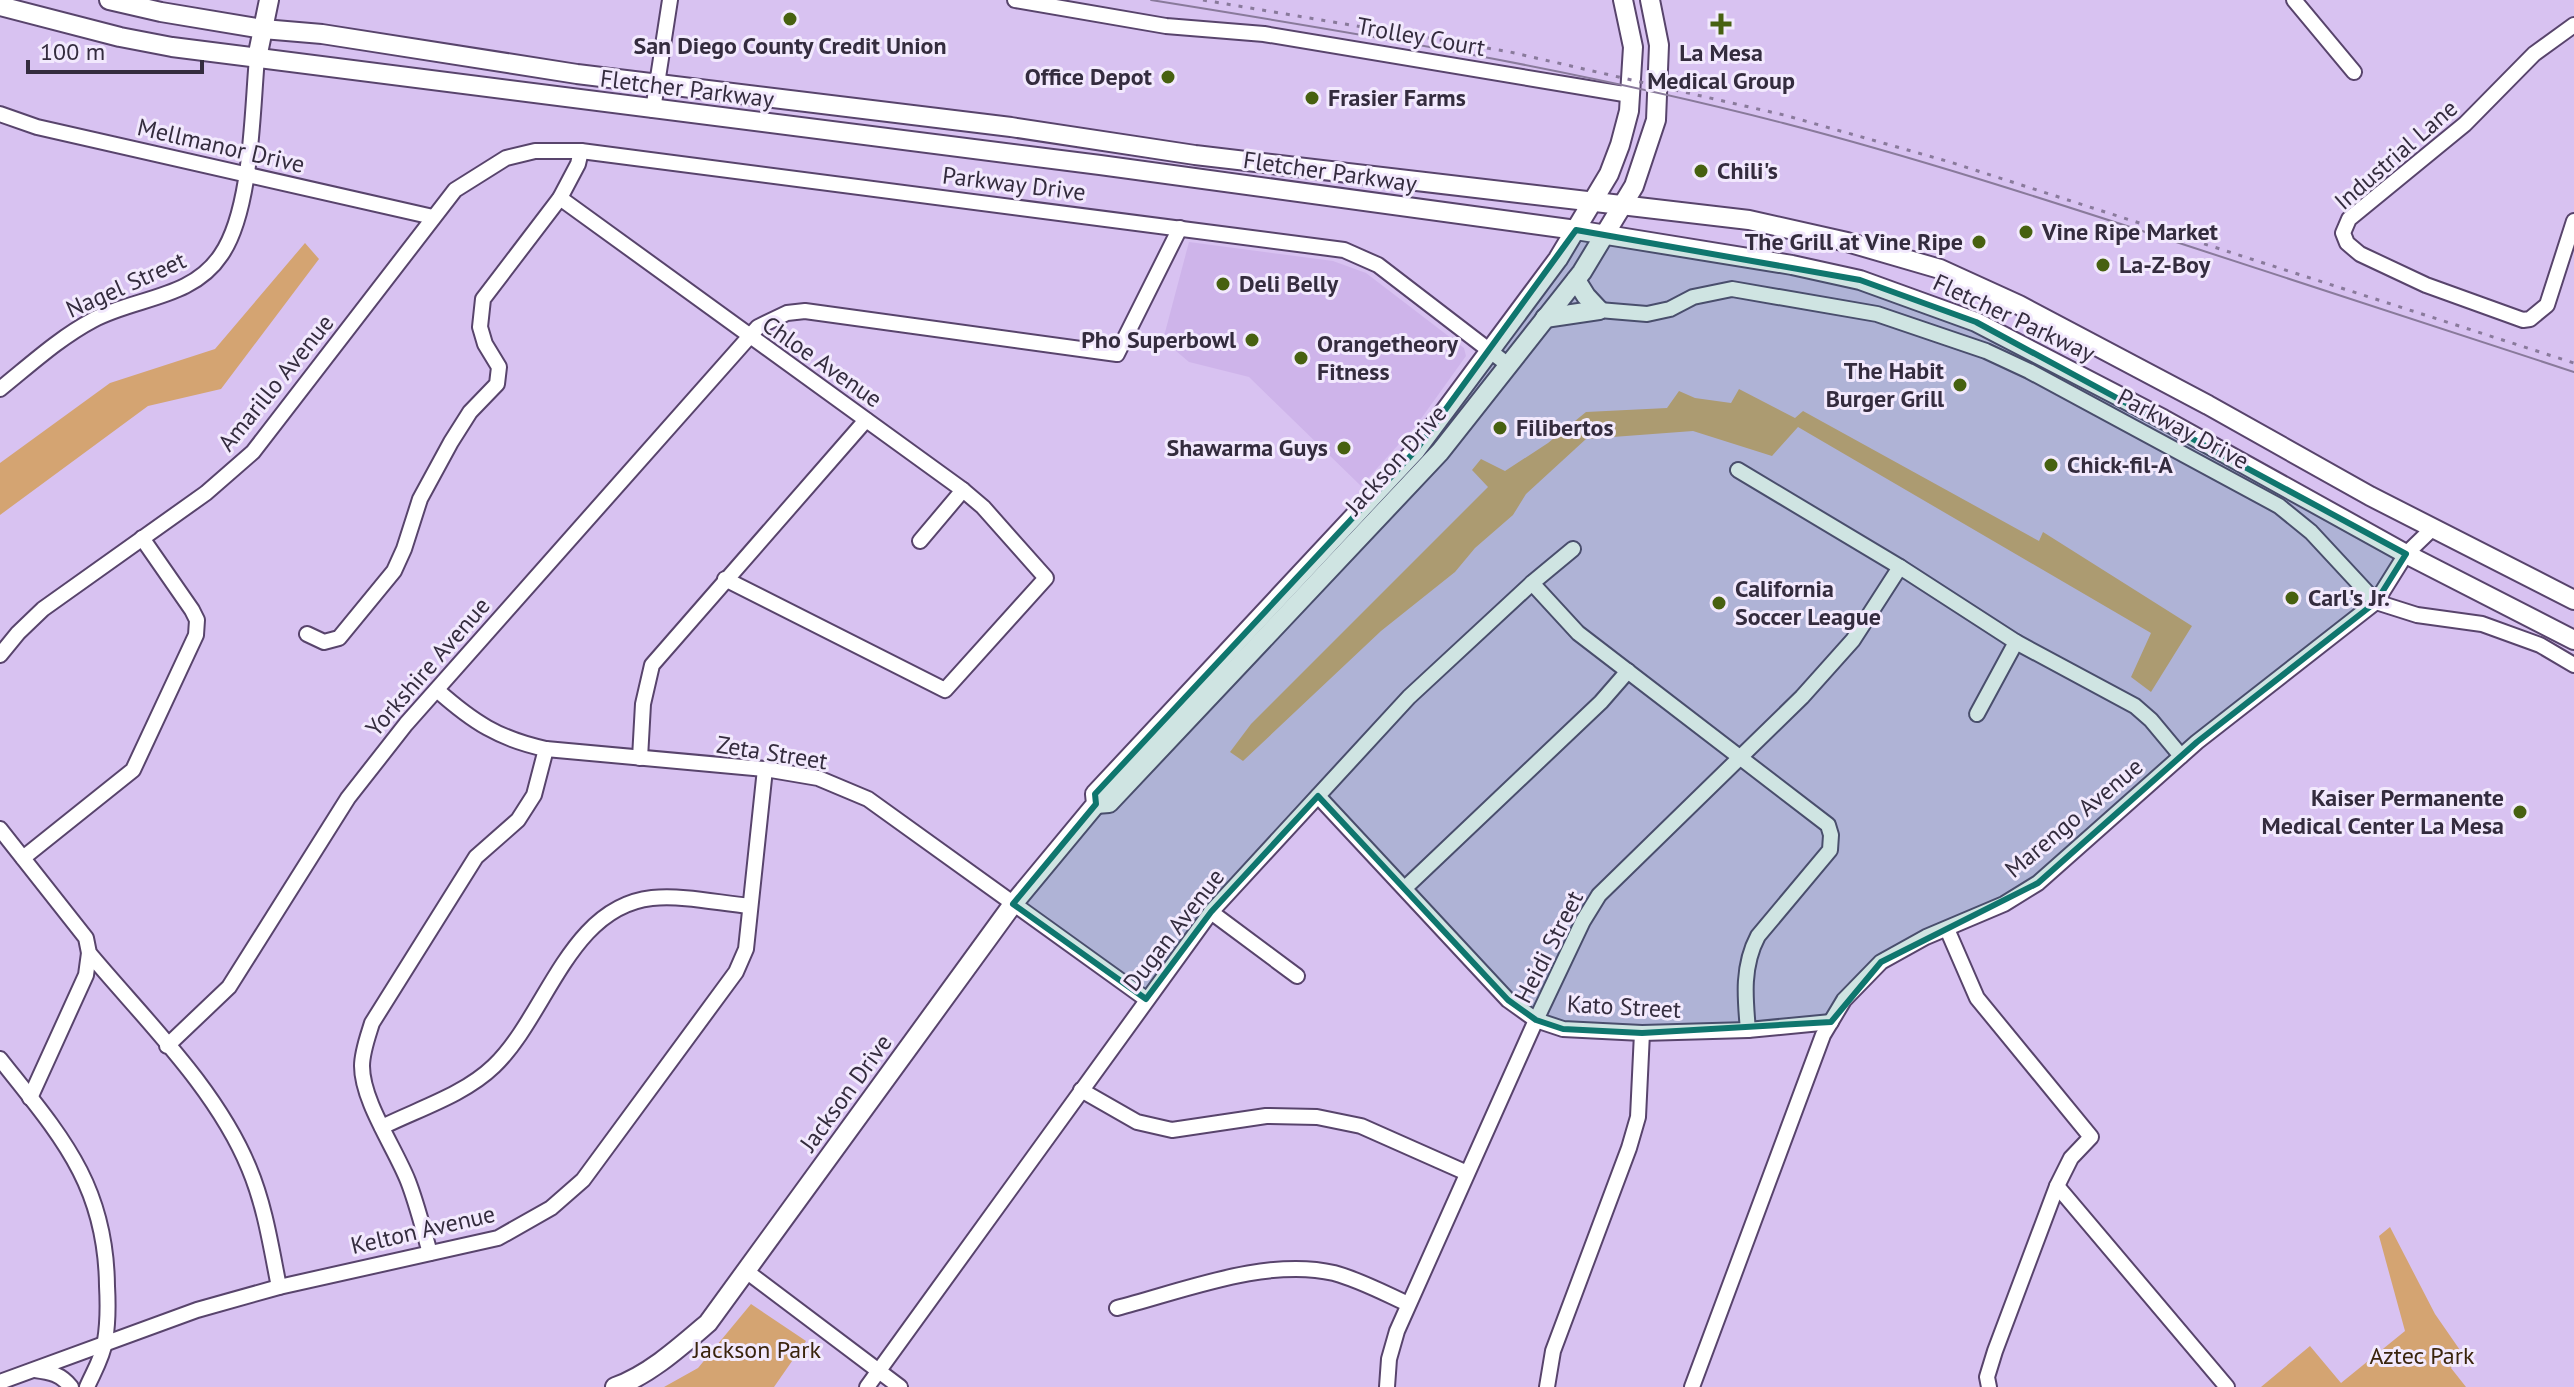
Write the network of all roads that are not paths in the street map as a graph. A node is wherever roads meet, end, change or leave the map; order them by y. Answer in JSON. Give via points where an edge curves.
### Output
{"nodes":[{"id":1,"x":109,"y":0,"type":"edge"},
{"id":2,"x":269,"y":0,"type":"edge"},
{"id":3,"x":670,"y":0,"type":"edge"},
{"id":4,"x":1015,"y":0,"type":"edge"},
{"id":5,"x":1623,"y":0,"type":"edge"},
{"id":6,"x":1650,"y":0,"type":"edge"},
{"id":7,"x":2294,"y":0,"type":"edge"},
{"id":8,"x":0,"y":6,"type":"edge"},
{"id":9,"x":2574,"y":25,"type":"edge"},
{"id":10,"x":263,"y":29,"type":"junction"},
{"id":11,"x":257,"y":58,"type":"junction"},
{"id":12,"x":2354,"y":72,"type":"dead end"},
{"id":13,"x":657,"y":83,"type":"junction"},
{"id":14,"x":1630,"y":95,"type":"junction"},
{"id":15,"x":653,"y":110,"type":"junction"},
{"id":16,"x":0,"y":114,"type":"edge"},
{"id":17,"x":581,"y":151,"type":"junction"},
{"id":18,"x":483,"y":170,"type":"joint"},
{"id":19,"x":246,"y":175,"type":"junction"},
{"id":20,"x":560,"y":198,"type":"junction"},
{"id":21,"x":1592,"y":202,"type":"junction"},
{"id":22,"x":1622,"y":206,"type":"junction"},
{"id":23,"x":433,"y":217,"type":"junction"},
{"id":24,"x":2574,"y":221,"type":"edge"},
{"id":25,"x":1180,"y":228,"type":"junction"},
{"id":26,"x":1576,"y":230,"type":"junction"},
{"id":27,"x":1605,"y":234,"type":"junction"},
{"id":28,"x":1576,"y":280,"type":"junction"},
{"id":29,"x":1599,"y":310,"type":"junction"},
{"id":30,"x":1545,"y":318,"type":"junction"},
{"id":31,"x":748,"y":336,"type":"junction"},
{"id":32,"x":1490,"y":350,"type":"junction"},
{"id":33,"x":1507,"y":364,"type":"junction"},
{"id":34,"x":0,"y":389,"type":"edge"},
{"id":35,"x":866,"y":420,"type":"junction"},
{"id":36,"x":1738,"y":470,"type":"dead end"},
{"id":37,"x":963,"y":490,"type":"junction"},
{"id":38,"x":2415,"y":519,"type":"junction"},
{"id":39,"x":2433,"y":528,"type":"junction"},
{"id":40,"x":142,"y":538,"type":"junction"},
{"id":41,"x":920,"y":541,"type":"dead end"},
{"id":42,"x":1573,"y":549,"type":"dead end"},
{"id":43,"x":2406,"y":554,"type":"junction"},
{"id":44,"x":1900,"y":567,"type":"junction"},
{"id":45,"x":725,"y":579,"type":"junction"},
{"id":46,"x":1532,"y":583,"type":"junction"},
{"id":47,"x":2574,"y":600,"type":"edge"},
{"id":48,"x":2376,"y":602,"type":"junction"},
{"id":49,"x":307,"y":634,"type":"dead end"},
{"id":50,"x":2574,"y":640,"type":"edge"},
{"id":51,"x":2016,"y":642,"type":"junction"},
{"id":52,"x":0,"y":655,"type":"edge"},
{"id":53,"x":2574,"y":665,"type":"edge"},
{"id":54,"x":1628,"y":671,"type":"junction"},
{"id":55,"x":437,"y":690,"type":"junction"},
{"id":56,"x":1977,"y":714,"type":"dead end"},
{"id":57,"x":546,"y":749,"type":"junction"},
{"id":58,"x":2181,"y":756,"type":"junction"},
{"id":59,"x":640,"y":758,"type":"junction"},
{"id":60,"x":1742,"y":758,"type":"junction"},
{"id":61,"x":765,"y":769,"type":"junction"},
{"id":62,"x":1318,"y":796,"type":"junction"},
{"id":63,"x":1096,"y":804,"type":"junction"},
{"id":64,"x":0,"y":829,"type":"edge"},
{"id":65,"x":23,"y":858,"type":"junction"},
{"id":66,"x":1405,"y":888,"type":"junction"},
{"id":67,"x":1013,"y":904,"type":"junction"},
{"id":68,"x":750,"y":906,"type":"junction"},
{"id":69,"x":1211,"y":912,"type":"junction"},
{"id":70,"x":1947,"y":929,"type":"junction"},
{"id":71,"x":89,"y":953,"type":"junction"},
{"id":72,"x":1297,"y":976,"type":"dead end"},
{"id":73,"x":1146,"y":999,"type":"junction"},
{"id":74,"x":1536,"y":1020,"type":"junction"},
{"id":75,"x":1831,"y":1022,"type":"junction"},
{"id":76,"x":1748,"y":1030,"type":"junction"},
{"id":77,"x":1642,"y":1033,"type":"junction"},
{"id":78,"x":167,"y":1046,"type":"junction"},
{"id":79,"x":0,"y":1059,"type":"edge"},
{"id":80,"x":1081,"y":1090,"type":"junction"},
{"id":81,"x":30,"y":1098,"type":"junction"},
{"id":82,"x":382,"y":1127,"type":"junction"},
{"id":83,"x":1467,"y":1173,"type":"junction"},
{"id":84,"x":2057,"y":1186,"type":"junction"},
{"id":85,"x":430,"y":1253,"type":"junction"},
{"id":86,"x":746,"y":1271,"type":"junction"},
{"id":87,"x":279,"y":1287,"type":"junction"},
{"id":88,"x":1408,"y":1304,"type":"junction"},
{"id":89,"x":1117,"y":1308,"type":"dead end"},
{"id":90,"x":105,"y":1344,"type":"junction"},
{"id":91,"x":35,"y":1370,"type":"junction"},
{"id":92,"x":878,"y":1371,"type":"junction"},
{"id":93,"x":0,"y":1382,"type":"edge"},
{"id":94,"x":71,"y":1387,"type":"edge"},
{"id":95,"x":87,"y":1387,"type":"edge"},
{"id":96,"x":615,"y":1387,"type":"edge"},
{"id":97,"x":867,"y":1387,"type":"edge"},
{"id":98,"x":900,"y":1387,"type":"edge"},
{"id":99,"x":1387,"y":1387,"type":"edge"},
{"id":100,"x":1547,"y":1387,"type":"edge"},
{"id":101,"x":1692,"y":1387,"type":"edge"},
{"id":102,"x":1989,"y":1387,"type":"edge"},
{"id":103,"x":2227,"y":1387,"type":"edge"}],
"edges":[{"from":1,"to":10,"type":"main road","name":"Fletcher Parkway"},
{"from":2,"to":10,"type":"main road"},
{"from":3,"to":13,"type":"street"},
{"from":4,"to":14,"type":"street","name":"Trolley Court","via":[[1166,26],[1264,34]]},
{"from":5,"to":14,"type":"main road","name":"Jackson Drive","via":[[1633,47]]},
{"from":6,"to":22,"type":"main road","name":"Jackson Drive","via":[[1659,45],[1656,120]]},
{"from":7,"to":12,"type":"street"},
{"from":8,"to":11,"type":"main road","name":"Fletcher Parkway","via":[[120,37]]},
{"from":9,"to":24,"type":"street","name":"Industrial Lane","via":[[2534,54],[2441,145],[2349,219],[2343,233],[2354,251],[2426,285],[2523,320],[2547,305]]},
{"from":10,"to":11,"type":"main road"},
{"from":10,"to":13,"type":"main road","name":"Fletcher Parkway"},
{"from":11,"to":15,"type":"main road","name":"Fletcher Parkway"},
{"from":11,"to":19,"type":"street","name":"Nagel Street"},
{"from":13,"to":15,"type":"street"},
{"from":13,"to":21,"type":"main road","name":"Fletcher Parkway"},
{"from":14,"to":21,"type":"main road","name":"Jackson Drive","via":[[1620,145]]},
{"from":15,"to":26,"type":"main road","name":"Fletcher Parkway"},
{"from":16,"to":19,"type":"street","name":"Mellmanor Drive"},
{"from":17,"to":18,"type":"street","name":"Parkway Drive","via":[[535,151]]},
{"from":17,"to":20,"type":"street"},
{"from":17,"to":25,"type":"street","name":"Parkway Drive"},
{"from":18,"to":23,"type":"street","name":"Amarillo Avenue","via":[[455,190]]},
{"from":19,"to":23,"type":"street","name":"Mellmanor Drive"},
{"from":19,"to":34,"type":"street","name":"Nagel Street","via":[[229,242],[206,273],[175,292],[121,306],[90,321]]},
{"from":20,"to":31,"type":"street","name":"Chloe Avenue"},
{"from":20,"to":49,"type":"street","via":[[483,299],[480,327],[497,361],[498,379],[470,412],[420,499],[394,571],[339,638],[324,642]]},
{"from":21,"to":22,"type":"main road","name":"Fletcher Parkway"},
{"from":21,"to":26,"type":"main road","name":"Jackson Drive"},
{"from":22,"to":27,"type":"main road","name":"Jackson Drive"},
{"from":22,"to":38,"type":"main road","name":"Fletcher Parkway","via":[[1749,220],[1940,269],[2019,305]]},
{"from":23,"to":40,"type":"street","name":"Amarillo Avenue","via":[[253,452]]},
{"from":25,"to":31,"type":"street","name":"Yorkshire Avenue","via":[[1117,354],[805,311],[787,313]]},
{"from":25,"to":32,"type":"street","name":"Parkway Drive","via":[[1358,255]]},
{"from":26,"to":27,"type":"main road","name":"Fletcher Parkway"},
{"from":26,"to":32,"type":"main road","name":"Jackson Drive"},
{"from":27,"to":28,"type":"main road","name":"Jackson Drive"},
{"from":27,"to":43,"type":"main road","name":"Fletcher Parkway","via":[[1860,280],[1976,322]]},
{"from":28,"to":29,"type":"main road"},
{"from":28,"to":30,"type":"main road","name":"Jackson Drive"},
{"from":29,"to":30,"type":"main road"},
{"from":29,"to":48,"type":"street","name":"Parkway Drive","via":[[1647,314],[1732,289],[1877,314],[1986,351],[2279,506],[2311,532]]},
{"from":30,"to":33,"type":"main road","name":"Jackson Drive"},
{"from":31,"to":35,"type":"street","name":"Chloe Avenue"},
{"from":31,"to":55,"type":"street","name":"Yorkshire Avenue"},
{"from":32,"to":33,"type":"street","name":"Parkway Drive"},
{"from":32,"to":63,"type":"main road","name":"Jackson Drive","via":[[1416,450],[1095,794]]},
{"from":33,"to":63,"type":"main road","name":"Jackson Drive","via":[[1440,452],[1109,803]]},
{"from":35,"to":37,"type":"street","name":"Chloe Avenue"},
{"from":35,"to":45,"type":"street"},
{"from":36,"to":44,"type":"street"},
{"from":37,"to":41,"type":"street"},
{"from":37,"to":45,"type":"street","name":"Chloe Avenue","via":[[1046,578],[945,690]]},
{"from":38,"to":39,"type":"main road","name":"Fletcher Parkway"},
{"from":38,"to":43,"type":"street","name":"Marengo Avenue"},
{"from":39,"to":43,"type":"street","name":"Marengo Avenue"},
{"from":39,"to":47,"type":"main road","name":"Fletcher Parkway"},
{"from":40,"to":52,"type":"street","name":"Amarillo Avenue","via":[[43,609]]},
{"from":40,"to":65,"type":"street","via":[[192,610],[196,635],[133,770]]},
{"from":42,"to":46,"type":"street","name":"Dugan Avenue"},
{"from":43,"to":48,"type":"street","name":"Marengo Avenue"},
{"from":43,"to":50,"type":"main road","name":"Fletcher Parkway"},
{"from":44,"to":51,"type":"street"},
{"from":44,"to":60,"type":"street","name":"Heidi Street","via":[[1853,640]]},
{"from":45,"to":59,"type":"street","via":[[652,665]]},
{"from":46,"to":54,"type":"street","via":[[1578,633]]},
{"from":46,"to":62,"type":"street","name":"Dugan Avenue","via":[[1409,697]]},
{"from":48,"to":53,"type":"street","name":"Parkway Drive","via":[[2417,615],[2482,624],[2540,645]]},
{"from":48,"to":58,"type":"street","name":"Marengo Avenue"},
{"from":51,"to":56,"type":"street"},
{"from":51,"to":58,"type":"street","via":[[2135,706]]},
{"from":54,"to":60,"type":"street"},
{"from":54,"to":66,"type":"street"},
{"from":55,"to":57,"type":"street","name":"Zeta Street","via":[[493,733]]},
{"from":55,"to":78,"type":"street","name":"Yorkshire Avenue","via":[[363,775],[229,987]]},
{"from":57,"to":59,"type":"street","name":"Zeta Street"},
{"from":57,"to":82,"type":"street","via":[[534,795],[518,820],[476,857],[372,1023],[362,1066]]},
{"from":58,"to":70,"type":"street","name":"Marengo Avenue","via":[[2038,883]]},
{"from":59,"to":61,"type":"street","name":"Zeta Street"},
{"from":60,"to":74,"type":"street","name":"Heidi Street","via":[[1599,895]]},
{"from":60,"to":76,"type":"street","via":[[1828,825],[1831,835],[1830,850],[1751,950],[1744,989]]},
{"from":61,"to":67,"type":"street","name":"Zeta Street","via":[[818,778],[868,799]]},
{"from":61,"to":68,"type":"street","name":"Kelton Avenue"},
{"from":62,"to":66,"type":"street","name":"Kato Street"},
{"from":62,"to":69,"type":"street","name":"Dugan Avenue"},
{"from":63,"to":67,"type":"main road","name":"Jackson Drive"},
{"from":64,"to":65,"type":"street"},
{"from":65,"to":71,"type":"street","via":[[86,938]]},
{"from":66,"to":74,"type":"street","name":"Kato Street","via":[[1508,1000]]},
{"from":67,"to":73,"type":"street","name":"Zeta Street"},
{"from":67,"to":86,"type":"main road","name":"Jackson Drive"},
{"from":68,"to":82,"type":"street","via":[[653,898],[609,913],[582,938],[514,1044],[493,1067],[472,1084]]},
{"from":68,"to":85,"type":"street","name":"Kelton Avenue","via":[[746,949],[736,972],[583,1180],[516,1230]]},
{"from":69,"to":72,"type":"street"},
{"from":69,"to":73,"type":"street","name":"Dugan Avenue"},
{"from":70,"to":75,"type":"street","name":"Marengo Avenue","via":[[1881,962],[1844,1000]]},
{"from":70,"to":84,"type":"street","via":[[1977,998],[2091,1137],[2071,1158]]},
{"from":71,"to":78,"type":"street"},
{"from":71,"to":81,"type":"street","via":[[86,975]]},
{"from":73,"to":80,"type":"street","name":"Dugan Avenue"},
{"from":74,"to":77,"type":"street","name":"Kato Street","via":[[1563,1029]]},
{"from":74,"to":83,"type":"street","name":"Heidi Street"},
{"from":75,"to":76,"type":"street","name":"Kato Street"},
{"from":75,"to":101,"type":"street","name":"Marengo Avenue"},
{"from":76,"to":77,"type":"street","name":"Kato Street"},
{"from":77,"to":100,"type":"street","via":[[1634,1132],[1553,1351]]},
{"from":78,"to":87,"type":"street","via":[[211,1100],[242,1151],[265,1215]]},
{"from":79,"to":81,"type":"street"},
{"from":80,"to":83,"type":"street","via":[[1137,1122],[1172,1130],[1266,1116],[1317,1117],[1361,1126]]},
{"from":80,"to":92,"type":"street","name":"Dugan Avenue"},
{"from":81,"to":90,"type":"street","via":[[69,1149],[97,1209],[107,1266]]},
{"from":82,"to":85,"type":"street","via":[[408,1181]]},
{"from":83,"to":88,"type":"street","name":"Heidi Street"},
{"from":84,"to":102,"type":"street","via":[[1995,1351]]},
{"from":84,"to":103,"type":"street"},
{"from":85,"to":87,"type":"street","name":"Kelton Avenue"},
{"from":86,"to":92,"type":"street"},
{"from":86,"to":96,"type":"main road","name":"Jackson Drive","via":[[708,1323],[676,1351]]},
{"from":87,"to":90,"type":"street","name":"Kelton Avenue"},
{"from":88,"to":89,"type":"street","via":[[1333,1273],[1291,1267]]},
{"from":88,"to":99,"type":"street","name":"Heidi Street","via":[[1389,1359]]},
{"from":90,"to":91,"type":"street","name":"Kelton Avenue"},
{"from":90,"to":95,"type":"street"},
{"from":91,"to":93,"type":"street","name":"Kelton Avenue"},
{"from":91,"to":94,"type":"street","via":[[52,1372]]},
{"from":92,"to":97,"type":"street","name":"Dugan Avenue"},
{"from":92,"to":98,"type":"street"}]}
